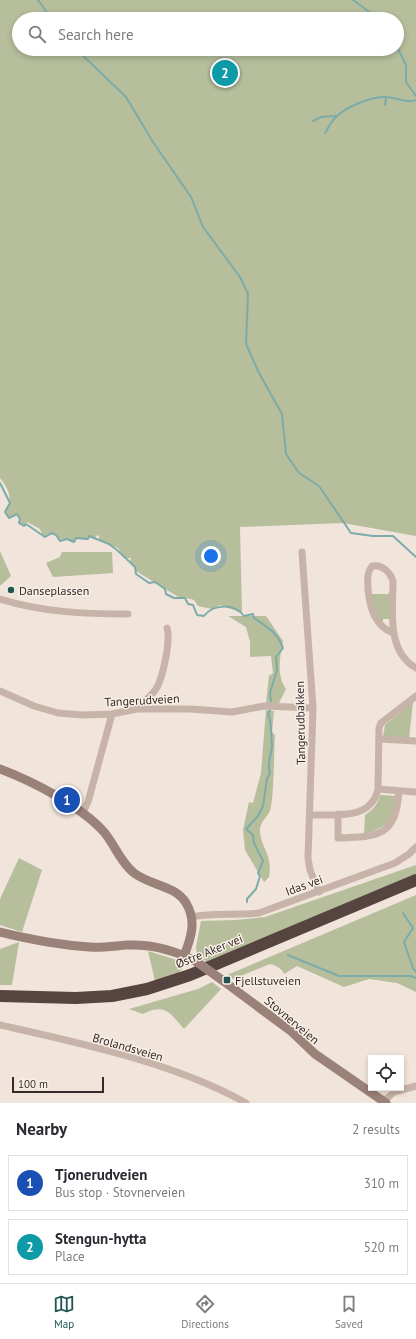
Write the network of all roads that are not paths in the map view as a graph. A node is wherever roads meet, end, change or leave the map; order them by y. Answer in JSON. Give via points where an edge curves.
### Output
{"nodes":[{"id":1,"x":302,"y":552,"type":"dead end"},
{"id":2,"x":0,"y":600,"type":"edge"},
{"id":3,"x":128,"y":614,"type":"dead end"},
{"id":4,"x":167,"y":628,"type":"dead end"},
{"id":5,"x":393,"y":634,"type":"junction"},
{"id":6,"x":416,"y":668,"type":"edge"},
{"id":7,"x":0,"y":691,"type":"edge"},
{"id":8,"x":416,"y":696,"type":"edge"},
{"id":9,"x":313,"y":708,"type":"junction"},
{"id":10,"x":137,"y":709,"type":"junction"},
{"id":11,"x":112,"y":714,"type":"junction"},
{"id":12,"x":379,"y":739,"type":"junction"},
{"id":13,"x":416,"y":741,"type":"edge"},
{"id":14,"x":0,"y":770,"type":"edge"},
{"id":15,"x":378,"y":789,"type":"junction"},
{"id":16,"x":399,"y":791,"type":"junction"},
{"id":17,"x":416,"y":792,"type":"edge"},
{"id":18,"x":82,"y":814,"type":"junction"},
{"id":19,"x":338,"y":814,"type":"junction"},
{"id":20,"x":310,"y":815,"type":"junction"},
{"id":21,"x":416,"y":847,"type":"edge"},
{"id":22,"x":416,"y":880,"type":"edge"},
{"id":23,"x":416,"y":888,"type":"edge"},
{"id":24,"x":319,"y":892,"type":"junction"},
{"id":25,"x":192,"y":917,"type":"junction"},
{"id":26,"x":0,"y":932,"type":"edge"},
{"id":27,"x":184,"y":956,"type":"junction"},
{"id":28,"x":0,"y":996,"type":"edge"},
{"id":29,"x":0,"y":1003,"type":"edge"},
{"id":30,"x":0,"y":1025,"type":"edge"},
{"id":31,"x":416,"y":1086,"type":"edge"},
{"id":32,"x":385,"y":1102,"type":"edge"},
{"id":33,"x":246,"y":1103,"type":"edge"}],
"edges":[{"from":1,"to":9,"type":"street","name":"Tangerudbakken"},
{"from":2,"to":3,"type":"street","via":[[49,611]]},
{"from":4,"to":10,"type":"street","via":[[169,638],[160,682]]},
{"from":5,"to":5,"type":"street","via":[[386,631],[372,613],[367,575],[372,566],[380,566],[386,570],[394,581]]},
{"from":5,"to":6,"type":"street","via":[[405,660]]},
{"from":7,"to":11,"type":"street","name":"Tangerudveien","via":[[58,713]]},
{"from":8,"to":12,"type":"street","via":[[381,723]]},
{"from":9,"to":10,"type":"street","name":"Tangerudveien","via":[[264,706],[232,712]]},
{"from":9,"to":20,"type":"street","name":"Tangerudbakken"},
{"from":10,"to":11,"type":"street","name":"Tangerudveien"},
{"from":11,"to":18,"type":"street","via":[[90,795]]},
{"from":12,"to":13,"type":"street"},
{"from":12,"to":15,"type":"street"},
{"from":14,"to":18,"type":"street","via":[[38,786]]},
{"from":15,"to":16,"type":"street"},
{"from":15,"to":19,"type":"street","via":[[374,802],[365,810]]},
{"from":16,"to":17,"type":"street"},
{"from":16,"to":19,"type":"street","via":[[395,818],[383,831],[374,835],[338,838]]},
{"from":18,"to":25,"type":"street","via":[[104,832],[132,872],[171,889],[186,902]]},
{"from":19,"to":20,"type":"street"},
{"from":20,"to":24,"type":"street","name":"Tangerudbakken","via":[[308,858]]},
{"from":21,"to":24,"type":"street","name":"Idas vei","via":[[394,863]]},
{"from":22,"to":28,"type":"highway","name":"Østre Aker vei","via":[[196,972],[147,989],[112,996],[76,998]]},
{"from":23,"to":29,"type":"highway","name":"Østre Aker vei","via":[[193,982],[149,997],[88,1006]]},
{"from":24,"to":25,"type":"street","name":"Idas vei","via":[[259,913]]},
{"from":25,"to":27,"type":"street","via":[[192,932]]},
{"from":26,"to":27,"type":"street","via":[[73,946],[148,946]]},
{"from":27,"to":32,"type":"street","name":"Stovnerveien","bridge":true,"via":[[222,980],[292,1032],[315,1054]]},
{"from":30,"to":33,"type":"street","name":"Brolandsveien","via":[[171,1071],[219,1089]]},
{"from":31,"to":32,"type":"street","via":[[394,1092]]}]}
